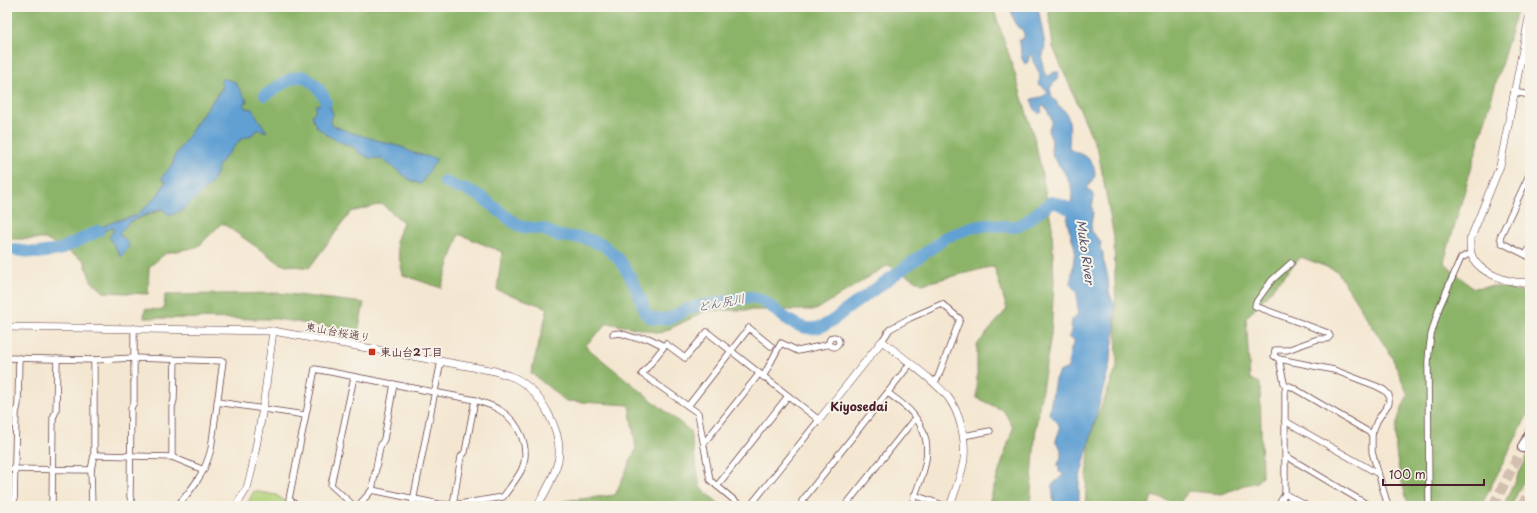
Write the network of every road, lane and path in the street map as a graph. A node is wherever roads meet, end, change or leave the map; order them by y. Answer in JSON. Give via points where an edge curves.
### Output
{"nodes":[{"id":1,"x":1530,"y":13,"type":"edge"},
{"id":2,"x":1514,"y":92,"type":"junction"},
{"id":3,"x":1530,"y":95,"type":"edge"},
{"id":4,"x":1530,"y":173,"type":"edge"},
{"id":5,"x":1530,"y":247,"type":"edge"},
{"id":6,"x":1471,"y":253,"type":"junction"},
{"id":7,"x":1528,"y":256,"type":"edge"},
{"id":8,"x":1291,"y":263,"type":"dead end"},
{"id":9,"x":1530,"y":282,"type":"edge"},
{"id":10,"x":7,"y":327,"type":"edge"},
{"id":11,"x":134,"y":328,"type":"junction"},
{"id":12,"x":273,"y":331,"type":"junction"},
{"id":13,"x":613,"y":334,"type":"dead end"},
{"id":14,"x":882,"y":341,"type":"junction"},
{"id":15,"x":830,"y":344,"type":"dead end"},
{"id":16,"x":664,"y":346,"type":"junction"},
{"id":17,"x":771,"y":346,"type":"dead end"},
{"id":18,"x":731,"y":351,"type":"junction"},
{"id":19,"x":7,"y":358,"type":"edge"},
{"id":20,"x":19,"y":358,"type":"junction"},
{"id":21,"x":57,"y":358,"type":"junction"},
{"id":22,"x":134,"y":358,"type":"junction"},
{"id":23,"x":94,"y":360,"type":"junction"},
{"id":24,"x":175,"y":360,"type":"junction"},
{"id":25,"x":1279,"y":360,"type":"junction"},
{"id":26,"x":441,"y":361,"type":"junction"},
{"id":27,"x":910,"y":364,"type":"junction"},
{"id":28,"x":761,"y":375,"type":"junction"},
{"id":29,"x":354,"y":377,"type":"junction"},
{"id":30,"x":934,"y":383,"type":"junction"},
{"id":31,"x":394,"y":384,"type":"junction"},
{"id":32,"x":1286,"y":387,"type":"junction"},
{"id":33,"x":434,"y":391,"type":"junction"},
{"id":34,"x":888,"y":393,"type":"junction"},
{"id":35,"x":788,"y":396,"type":"junction"},
{"id":36,"x":475,"y":400,"type":"junction"},
{"id":37,"x":217,"y":402,"type":"junction"},
{"id":38,"x":688,"y":406,"type":"junction"},
{"id":39,"x":263,"y":408,"type":"junction"},
{"id":40,"x":305,"y":415,"type":"junction"},
{"id":41,"x":916,"y":418,"type":"junction"},
{"id":42,"x":819,"y":420,"type":"junction"},
{"id":43,"x":1285,"y":421,"type":"junction"},
{"id":44,"x":990,"y":431,"type":"dead end"},
{"id":45,"x":1372,"y":434,"type":"junction"},
{"id":46,"x":1530,"y":434,"type":"edge"},
{"id":47,"x":963,"y":436,"type":"junction"},
{"id":48,"x":704,"y":443,"type":"junction"},
{"id":49,"x":1523,"y":447,"type":"tunnel mouth"},
{"id":50,"x":94,"y":455,"type":"junction"},
{"id":51,"x":131,"y":456,"type":"junction"},
{"id":52,"x":1286,"y":456,"type":"junction"},
{"id":53,"x":172,"y":457,"type":"junction"},
{"id":54,"x":7,"y":469,"type":"edge"},
{"id":55,"x":15,"y":469,"type":"junction"},
{"id":56,"x":52,"y":469,"type":"junction"},
{"id":57,"x":92,"y":470,"type":"junction"},
{"id":58,"x":204,"y":470,"type":"junction"},
{"id":59,"x":1377,"y":474,"type":"junction"},
{"id":60,"x":717,"y":486,"type":"junction"},
{"id":61,"x":372,"y":490,"type":"junction"},
{"id":62,"x":1285,"y":494,"type":"junction"},
{"id":63,"x":914,"y":495,"type":"junction"},
{"id":64,"x":413,"y":500,"type":"junction"},
{"id":65,"x":453,"y":505,"type":"edge"},
{"id":66,"x":14,"y":506,"type":"edge"},
{"id":67,"x":52,"y":506,"type":"edge"},
{"id":68,"x":92,"y":506,"type":"edge"},
{"id":69,"x":132,"y":506,"type":"edge"},
{"id":70,"x":177,"y":506,"type":"edge"},
{"id":71,"x":236,"y":506,"type":"edge"},
{"id":72,"x":297,"y":506,"type":"edge"},
{"id":73,"x":354,"y":506,"type":"edge"},
{"id":74,"x":358,"y":506,"type":"edge"},
{"id":75,"x":412,"y":506,"type":"edge"},
{"id":76,"x":537,"y":506,"type":"edge"},
{"id":77,"x":741,"y":506,"type":"edge"},
{"id":78,"x":750,"y":506,"type":"edge"},
{"id":79,"x":808,"y":506,"type":"edge"},
{"id":80,"x":846,"y":506,"type":"edge"},
{"id":81,"x":911,"y":506,"type":"edge"},
{"id":82,"x":946,"y":506,"type":"edge"},
{"id":83,"x":950,"y":506,"type":"edge"},
{"id":84,"x":1278,"y":506,"type":"edge"},
{"id":85,"x":1307,"y":506,"type":"edge"},
{"id":86,"x":1370,"y":506,"type":"edge"},
{"id":87,"x":1388,"y":506,"type":"edge"},
{"id":88,"x":1429,"y":506,"type":"edge"}],
"edges":[{"from":1,"to":2,"type":"street"},
{"from":2,"to":3,"type":"street"},
{"from":2,"to":6,"type":"street","via":[[1500,166],[1470,240]]},
{"from":4,"to":7,"type":"street","via":[[1500,237],[1502,243]]},
{"from":5,"to":7,"type":"street"},
{"from":6,"to":9,"type":"street","via":[[1485,271],[1513,282]]},
{"from":6,"to":88,"type":"street","via":[[1461,258],[1439,308],[1431,335],[1428,362]]},
{"from":8,"to":25,"type":"street","via":[[1272,280],[1255,306],[1328,333],[1330,336],[1287,350],[1275,350],[1274,356]]},
{"from":10,"to":11,"type":"street","name":"東山台桜通り"},
{"from":11,"to":12,"type":"street","name":"東山台桜通り"},
{"from":11,"to":22,"type":"street"},
{"from":12,"to":26,"type":"street","name":"東山台桜通り"},
{"from":12,"to":39,"type":"street"},
{"from":13,"to":16,"type":"street","via":[[648,338]]},
{"from":14,"to":27,"type":"street"},
{"from":14,"to":30,"type":"street","via":[[890,329],[942,304],[960,319]]},
{"from":14,"to":42,"type":"street"},
{"from":15,"to":28,"type":"street","via":[[798,351],[781,343]]},
{"from":16,"to":18,"type":"street","via":[[666,344],[685,358],[707,332]]},
{"from":16,"to":38,"type":"street","via":[[642,374]]},
{"from":17,"to":18,"type":"street","via":[[749,328]]},
{"from":18,"to":28,"type":"street"},
{"from":18,"to":38,"type":"street"},
{"from":19,"to":20,"type":"street"},
{"from":20,"to":21,"type":"street"},
{"from":20,"to":55,"type":"street"},
{"from":21,"to":23,"type":"street"},
{"from":21,"to":56,"type":"street"},
{"from":22,"to":23,"type":"street"},
{"from":22,"to":24,"type":"street"},
{"from":22,"to":51,"type":"street"},
{"from":23,"to":50,"type":"street"},
{"from":24,"to":37,"type":"street","via":[[222,361]]},
{"from":24,"to":53,"type":"street"},
{"from":25,"to":32,"type":"street"},
{"from":25,"to":45,"type":"street","via":[[1334,370],[1384,390],[1389,403]]},
{"from":26,"to":33,"type":"street"},
{"from":26,"to":76,"type":"street","name":"東山台桜通り","via":[[495,371],[516,378],[533,392],[545,408],[555,431],[558,460],[552,479]]},
{"from":27,"to":30,"type":"street"},
{"from":27,"to":34,"type":"street"},
{"from":28,"to":35,"type":"street"},
{"from":28,"to":48,"type":"street"},
{"from":29,"to":31,"type":"street"},
{"from":29,"to":40,"type":"street","via":[[315,369]]},
{"from":29,"to":73,"type":"street","via":[[332,485]]},
{"from":30,"to":47,"type":"street","via":[[948,398]]},
{"from":31,"to":33,"type":"street"},
{"from":31,"to":61,"type":"street"},
{"from":32,"to":43,"type":"street"},
{"from":32,"to":45,"type":"street","via":[[1290,386]]},
{"from":33,"to":36,"type":"street"},
{"from":33,"to":64,"type":"street"},
{"from":34,"to":41,"type":"street"},
{"from":34,"to":79,"type":"street","via":[[802,501]]},
{"from":35,"to":42,"type":"street"},
{"from":35,"to":60,"type":"street"},
{"from":36,"to":65,"type":"street"},
{"from":36,"to":65,"type":"street","via":[[498,409],[510,417],[518,427],[523,439],[522,470],[503,497]]},
{"from":37,"to":39,"type":"street"},
{"from":37,"to":58,"type":"street","via":[[211,449]]},
{"from":38,"to":48,"type":"street","via":[[698,413]]},
{"from":39,"to":40,"type":"street"},
{"from":39,"to":71,"type":"street","via":[[247,488]]},
{"from":40,"to":72,"type":"street","via":[[289,499]]},
{"from":41,"to":63,"type":"street","via":[[928,448],[926,464]]},
{"from":41,"to":80,"type":"street"},
{"from":42,"to":78,"type":"street"},
{"from":43,"to":52,"type":"street"},
{"from":43,"to":59,"type":"street"},
{"from":44,"to":47,"type":"street"},
{"from":45,"to":59,"type":"street","via":[[1372,452]]},
{"from":46,"to":49,"type":"highway"},
{"from":47,"to":83,"type":"street","via":[[964,460]]},
{"from":48,"to":60,"type":"street","via":[[710,480]]},
{"from":50,"to":51,"type":"street"},
{"from":50,"to":57,"type":"street"},
{"from":51,"to":53,"type":"street"},
{"from":51,"to":69,"type":"street"},
{"from":52,"to":62,"type":"street"},
{"from":52,"to":86,"type":"street"},
{"from":53,"to":58,"type":"street"},
{"from":54,"to":55,"type":"street"},
{"from":55,"to":56,"type":"street"},
{"from":55,"to":66,"type":"street"},
{"from":56,"to":57,"type":"street"},
{"from":56,"to":67,"type":"street"},
{"from":57,"to":68,"type":"street"},
{"from":58,"to":70,"type":"street"},
{"from":59,"to":87,"type":"street"},
{"from":60,"to":77,"type":"street"},
{"from":61,"to":64,"type":"street"},
{"from":61,"to":74,"type":"street"},
{"from":62,"to":84,"type":"street"},
{"from":62,"to":85,"type":"street"},
{"from":63,"to":81,"type":"street"},
{"from":63,"to":82,"type":"street"},
{"from":64,"to":65,"type":"street"},
{"from":64,"to":75,"type":"street"}]}
